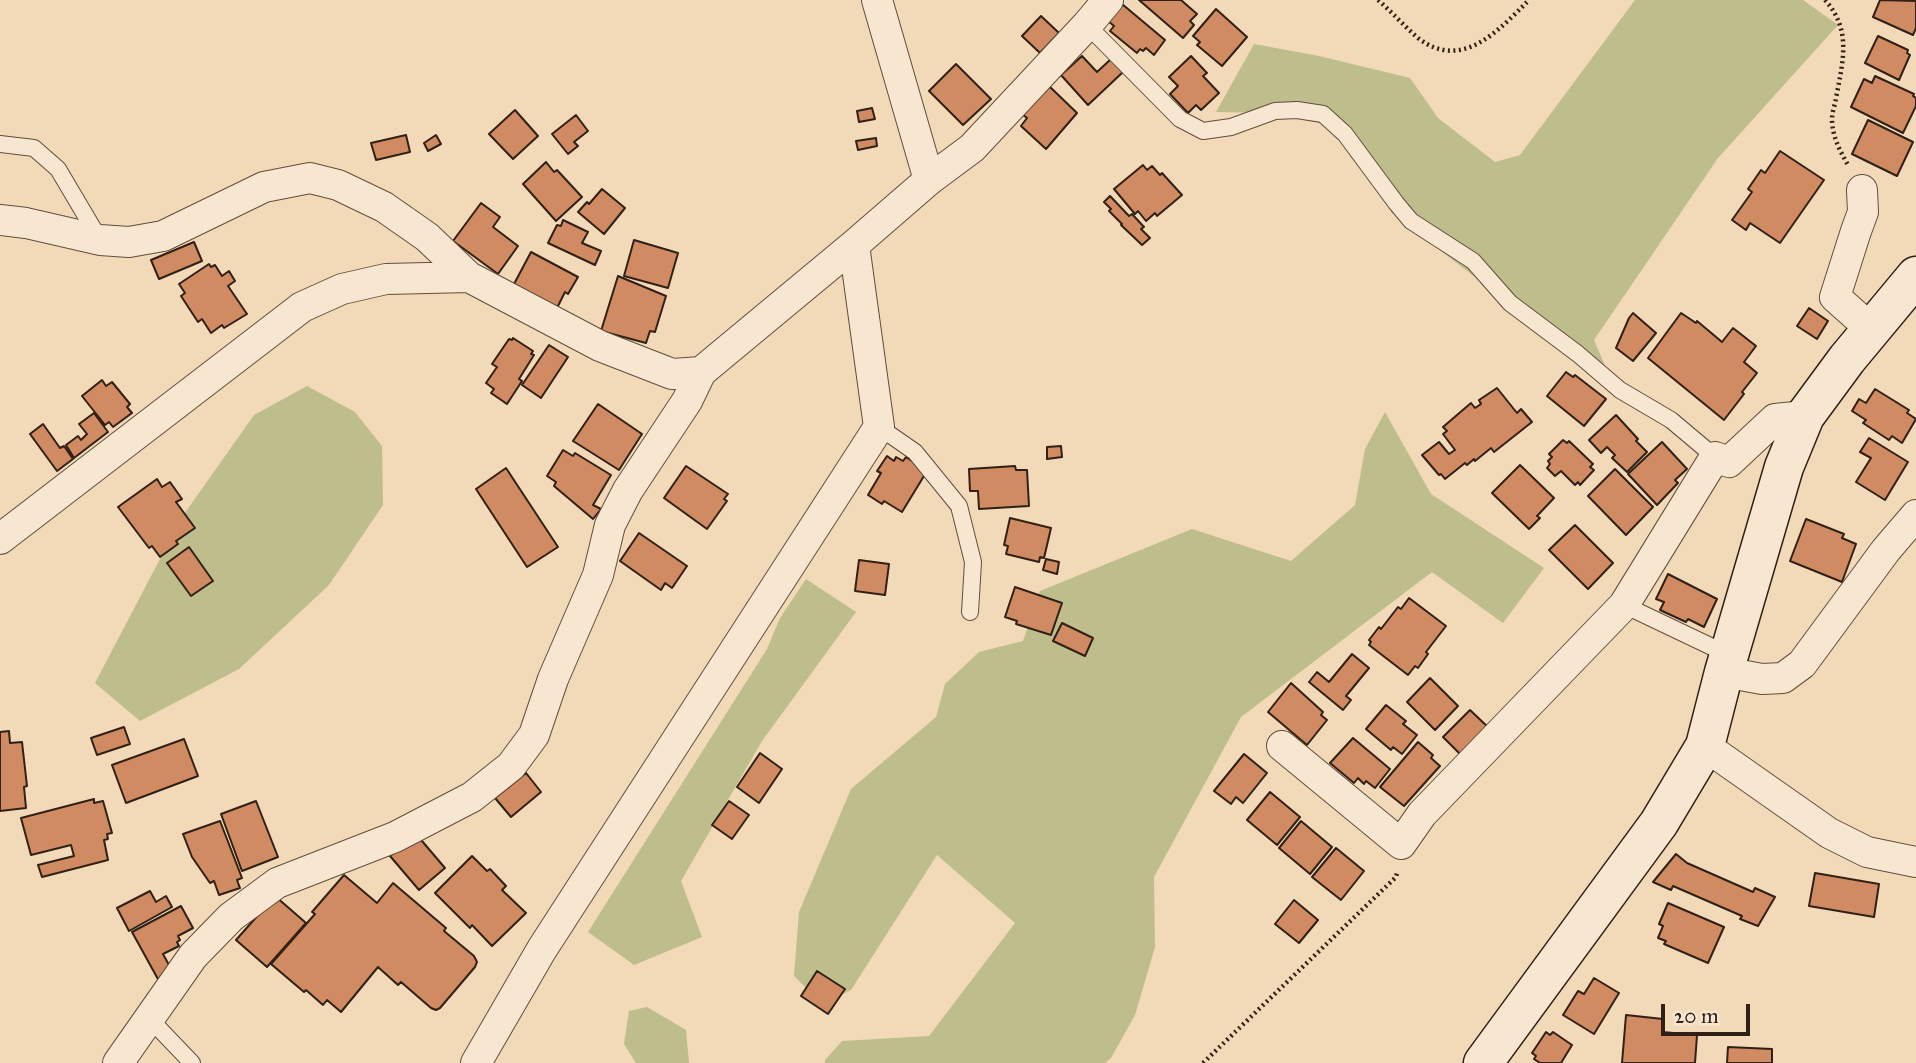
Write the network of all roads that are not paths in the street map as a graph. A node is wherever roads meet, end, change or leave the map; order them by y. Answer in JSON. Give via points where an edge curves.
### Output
{"nodes":[{"id":1,"x":877,"y":0,"type":"edge"},
{"id":2,"x":1108,"y":0,"type":"edge"},
{"id":3,"x":1087,"y":26,"type":"junction"},
{"id":4,"x":0,"y":144,"type":"edge"},
{"id":5,"x":929,"y":180,"type":"junction"},
{"id":6,"x":1862,"y":190,"type":"road end"},
{"id":7,"x":0,"y":220,"type":"edge"},
{"id":8,"x":100,"y":240,"type":"junction"},
{"id":9,"x":854,"y":245,"type":"junction"},
{"id":10,"x":1916,"y":276,"type":"edge"},
{"id":11,"x":469,"y":277,"type":"junction"},
{"id":12,"x":1871,"y":329,"type":"junction"},
{"id":13,"x":701,"y":372,"type":"junction"},
{"id":14,"x":1805,"y":416,"type":"junction"},
{"id":15,"x":879,"y":427,"type":"junction"},
{"id":16,"x":1715,"y":457,"type":"junction"},
{"id":17,"x":1916,"y":515,"type":"edge"},
{"id":18,"x":0,"y":539,"type":"edge"},
{"id":19,"x":1624,"y":605,"type":"junction"},
{"id":20,"x":970,"y":612,"type":"dead end"},
{"id":21,"x":1727,"y":664,"type":"junction"},
{"id":22,"x":1282,"y":746,"type":"dead end"},
{"id":23,"x":1705,"y":746,"type":"junction"},
{"id":24,"x":1916,"y":862,"type":"edge"},
{"id":25,"x":149,"y":1018,"type":"junction"},
{"id":26,"x":118,"y":1063,"type":"edge"},
{"id":27,"x":192,"y":1063,"type":"edge"},
{"id":28,"x":476,"y":1063,"type":"edge"},
{"id":29,"x":1483,"y":1063,"type":"edge"}],
"edges":[{"from":1,"to":5,"type":"street"},
{"from":2,"to":3,"type":"street"},
{"from":3,"to":5,"type":"street","via":[[972,148]]},
{"from":3,"to":16,"type":"lane","via":[[1180,119],[1203,131],[1231,127],[1275,111],[1323,114],[1345,134],[1411,221],[1473,261],[1510,303]]},
{"from":4,"to":8,"type":"lane","via":[[34,148],[58,169]]},
{"from":5,"to":9,"type":"street"},
{"from":6,"to":12,"type":"street","via":[[1863,212],[1836,297]]},
{"from":7,"to":8,"type":"street"},
{"from":8,"to":11,"type":"street","via":[[128,242],[163,236],[264,187],[310,178],[338,185],[384,207],[427,237]]},
{"from":9,"to":13,"type":"street"},
{"from":9,"to":15,"type":"street"},
{"from":10,"to":12,"type":"street"},
{"from":11,"to":13,"type":"street","via":[[600,346],[672,374]]},
{"from":11,"to":18,"type":"street","via":[[386,279],[342,289],[302,307]]},
{"from":12,"to":14,"type":"street"},
{"from":13,"to":25,"type":"street","via":[[610,525],[598,575],[534,735],[511,766],[472,797],[395,837],[277,883],[231,917],[193,956]]},
{"from":14,"to":16,"type":"street","via":[[1775,419],[1729,462]]},
{"from":14,"to":21,"type":"street","via":[[1784,467]]},
{"from":15,"to":20,"type":"lane","via":[[915,452],[959,506],[972,562]]},
{"from":15,"to":28,"type":"street","via":[[542,948]]},
{"from":16,"to":19,"type":"street"},
{"from":17,"to":21,"type":"street","via":[[1802,664],[1783,678],[1762,679]]},
{"from":19,"to":21,"type":"lane"},
{"from":19,"to":22,"type":"street","via":[[1422,814],[1401,844]]},
{"from":21,"to":23,"type":"street"},
{"from":23,"to":24,"type":"street","via":[[1829,833],[1867,852]]},
{"from":23,"to":29,"type":"street","via":[[1659,823]]},
{"from":25,"to":26,"type":"street"},
{"from":25,"to":27,"type":"lane"}]}
